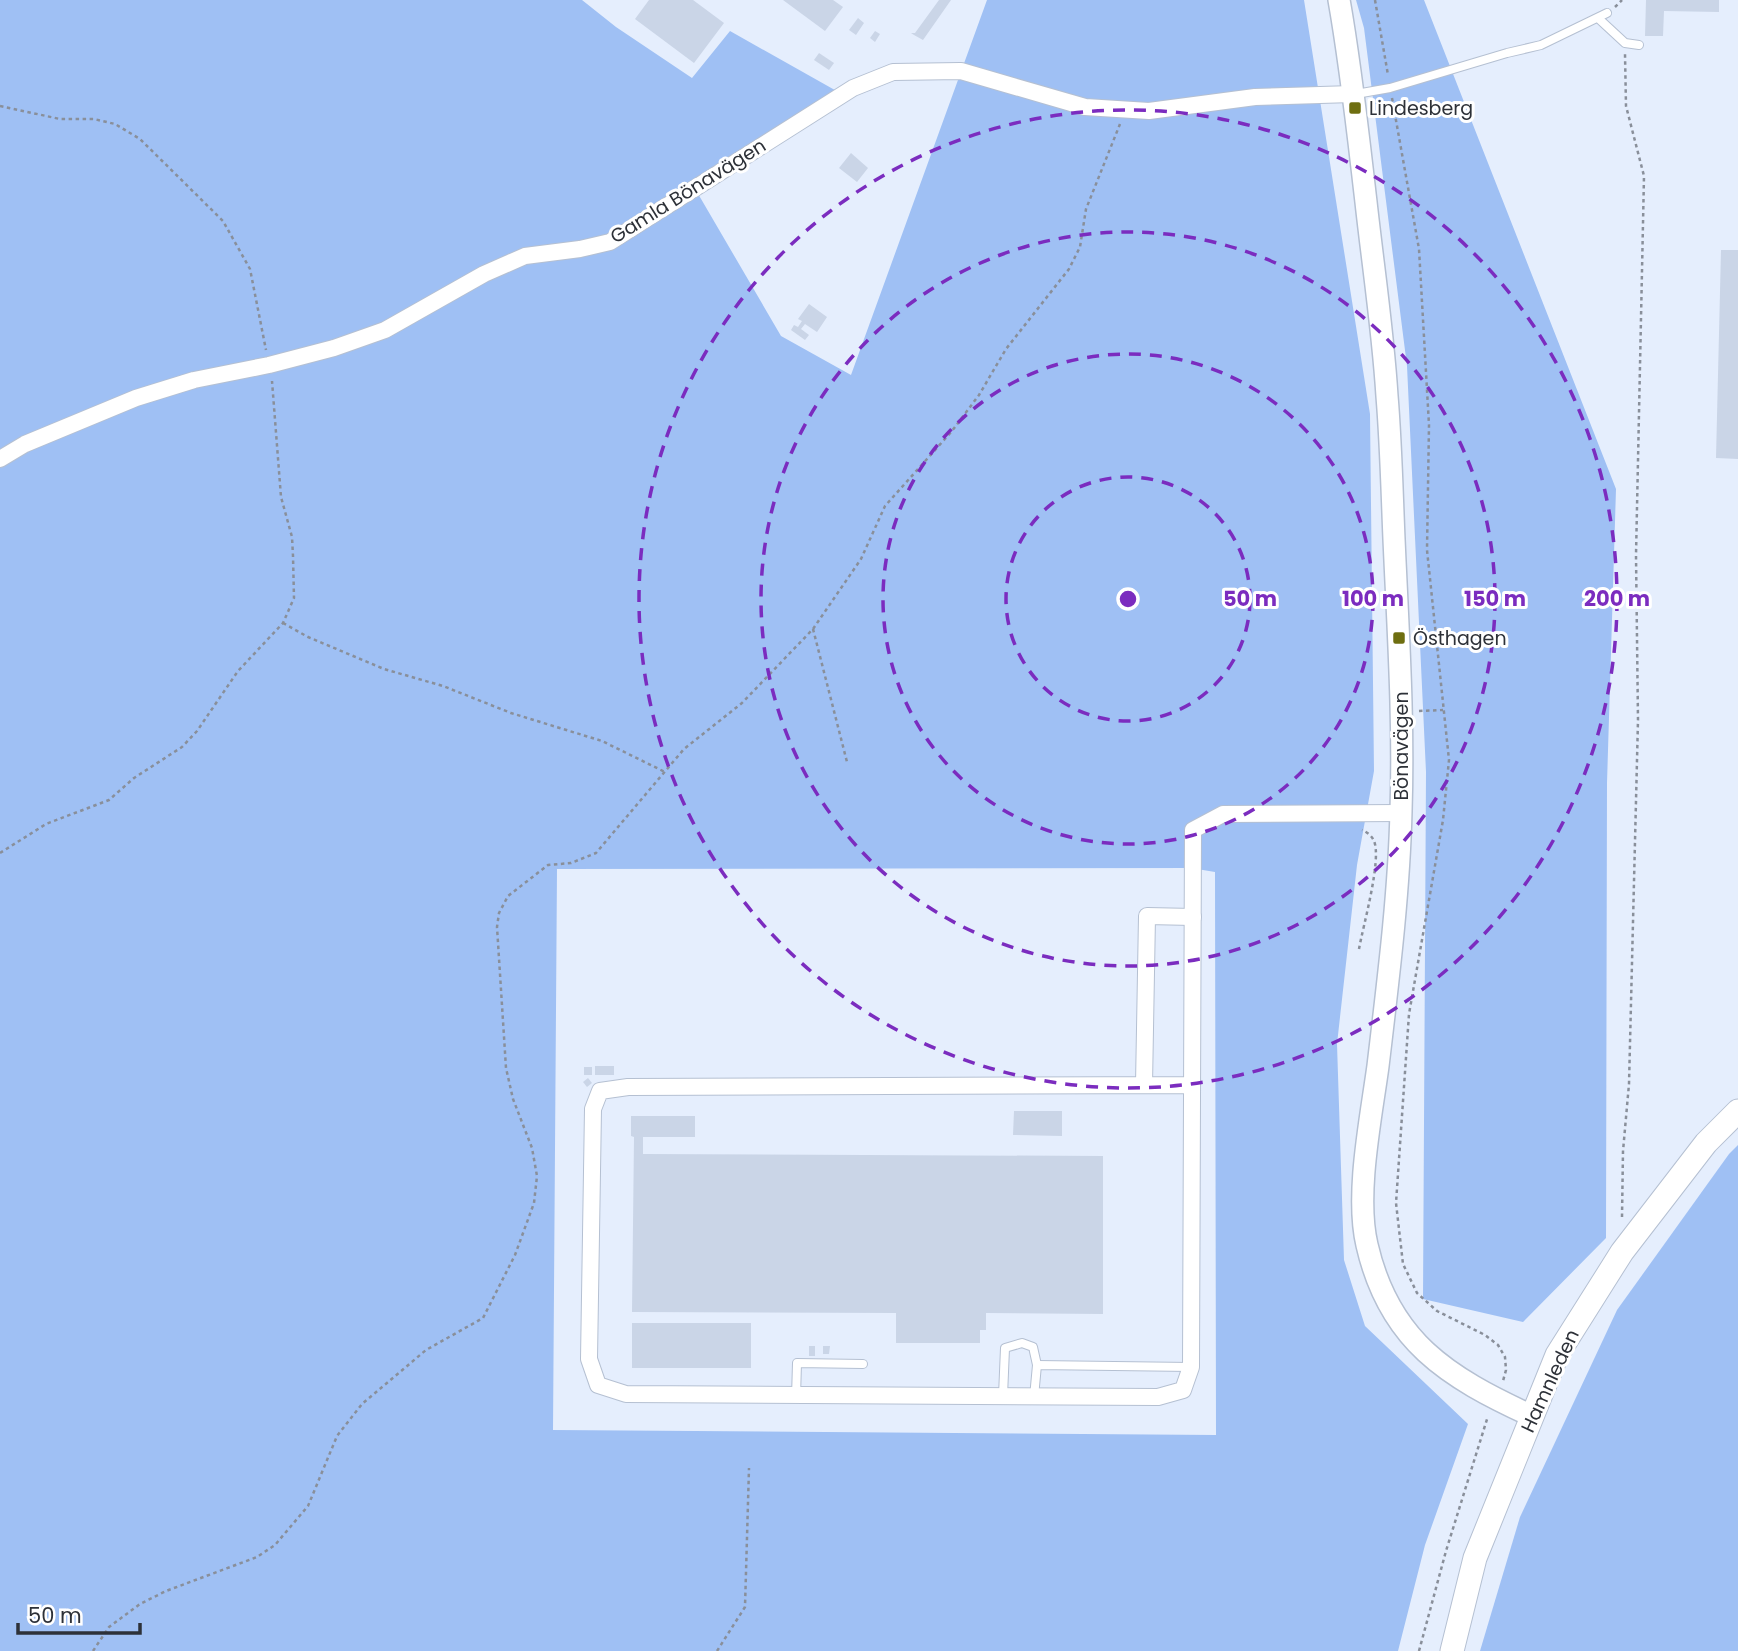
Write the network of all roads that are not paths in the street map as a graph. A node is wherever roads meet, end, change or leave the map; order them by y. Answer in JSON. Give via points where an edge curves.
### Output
{"nodes":[{"id":1,"x":1339,"y":0,"type":"edge"},
{"id":2,"x":1607,"y":13,"type":"dead end"},
{"id":3,"x":1598,"y":18,"type":"junction"},
{"id":4,"x":1639,"y":45,"type":"dead end"},
{"id":5,"x":1353,"y":94,"type":"junction"},
{"id":6,"x":0,"y":459,"type":"edge"},
{"id":7,"x":1401,"y":813,"type":"junction"},
{"id":8,"x":1193,"y":917,"type":"junction"},
{"id":9,"x":1144,"y":1085,"type":"junction"},
{"id":10,"x":1192,"y":1085,"type":"junction"},
{"id":11,"x":1738,"y":1111,"type":"edge"},
{"id":12,"x":863,"y":1364,"type":"dead end"},
{"id":13,"x":1037,"y":1365,"type":"junction"},
{"id":14,"x":1191,"y":1367,"type":"junction"},
{"id":15,"x":1003,"y":1396,"type":"junction"},
{"id":16,"x":796,"y":1397,"type":"junction"},
{"id":17,"x":1034,"y":1397,"type":"junction"},
{"id":18,"x":1532,"y":1416,"type":"junction"},
{"id":19,"x":1452,"y":1651,"type":"edge"}],
"edges":[{"from":1,"to":5,"type":"street","name":"Bönavägen"},
{"from":2,"to":3,"type":"lane"},
{"from":3,"to":4,"type":"lane","via":[[1625,43]]},
{"from":3,"to":5,"type":"lane","via":[[1541,45],[1390,88]]},
{"from":5,"to":6,"type":"street","name":"Gamla Bönavägen","via":[[1255,97],[1124,110],[1085,107],[961,71],[893,72],[853,88],[610,242],[525,256],[385,330],[334,348],[136,398]]},
{"from":5,"to":7,"type":"street","name":"Bönavägen","via":[[1387,394],[1402,711]]},
{"from":7,"to":8,"type":"street","via":[[1223,814],[1193,830]]},
{"from":7,"to":18,"type":"street","name":"Bönavägen","via":[[1386,998],[1362,1197],[1366,1241],[1379,1287],[1413,1341],[1496,1399]]},
{"from":8,"to":9,"type":"street","via":[[1147,916]]},
{"from":8,"to":10,"type":"street"},
{"from":9,"to":10,"type":"street"},
{"from":9,"to":16,"type":"street","via":[[628,1087],[600,1091],[593,1109],[589,1359],[598,1385],[626,1394]]},
{"from":10,"to":14,"type":"street"},
{"from":11,"to":18,"type":"main road","name":"Hamnleden","via":[[1706,1143],[1622,1252],[1558,1355]]},
{"from":12,"to":16,"type":"lane","via":[[797,1363]]},
{"from":13,"to":14,"type":"lane"},
{"from":13,"to":15,"type":"lane","via":[[1032,1347],[1022,1343],[1005,1348]]},
{"from":13,"to":17,"type":"lane"},
{"from":14,"to":17,"type":"street","via":[[1183,1390],[1158,1397]]},
{"from":15,"to":16,"type":"street"},
{"from":15,"to":17,"type":"street"},
{"from":18,"to":19,"type":"main road","name":"Hamnleden","via":[[1475,1558]]}]}
